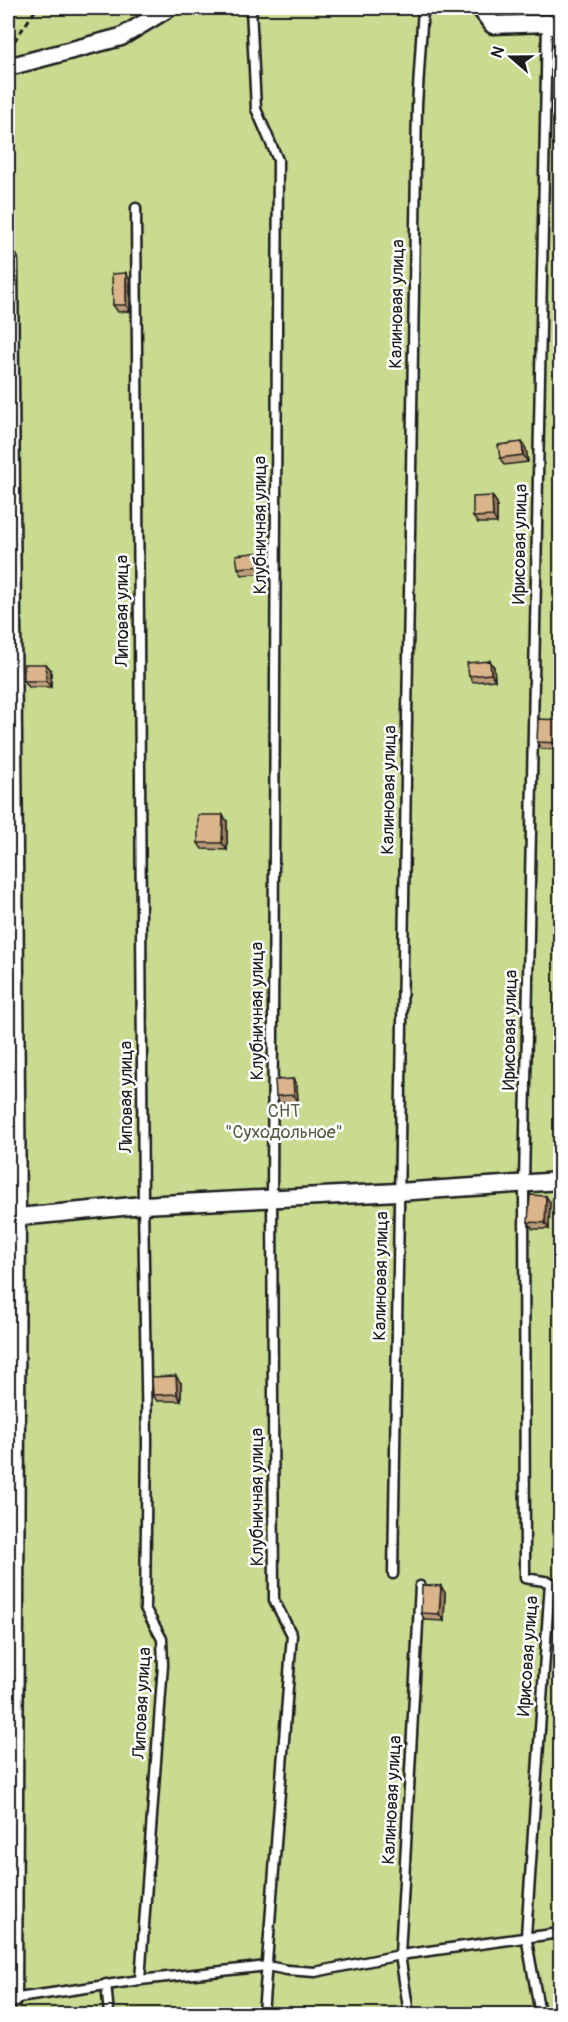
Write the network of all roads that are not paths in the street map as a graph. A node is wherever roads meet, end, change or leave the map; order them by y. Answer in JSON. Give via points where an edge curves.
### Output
{"nodes":[{"id":1,"x":169,"y":8,"type":"edge"},
{"id":2,"x":250,"y":8,"type":"edge"},
{"id":3,"x":423,"y":8,"type":"edge"},
{"id":4,"x":480,"y":8,"type":"edge"},
{"id":5,"x":554,"y":26,"type":"edge"},
{"id":6,"x":8,"y":67,"type":"edge"},
{"id":7,"x":136,"y":208,"type":"dead end"},
{"id":8,"x":8,"y":261,"type":"edge"},
{"id":9,"x":561,"y":1181,"type":"edge"},
{"id":10,"x":524,"y":1183,"type":"junction"},
{"id":11,"x":398,"y":1192,"type":"junction"},
{"id":12,"x":272,"y":1197,"type":"junction"},
{"id":13,"x":143,"y":1205,"type":"junction"},
{"id":14,"x":12,"y":1218,"type":"edge"},
{"id":15,"x":393,"y":1574,"type":"dead end"},
{"id":16,"x":420,"y":1586,"type":"edge"},
{"id":17,"x":561,"y":1933,"type":"edge"},
{"id":18,"x":526,"y":1936,"type":"junction"},
{"id":19,"x":400,"y":1955,"type":"junction"},
{"id":20,"x":267,"y":1966,"type":"junction"},
{"id":21,"x":140,"y":1980,"type":"junction"},
{"id":22,"x":106,"y":1984,"type":"junction"},
{"id":23,"x":10,"y":1999,"type":"edge"},
{"id":24,"x":109,"y":2014,"type":"edge"},
{"id":25,"x":263,"y":2014,"type":"edge"},
{"id":26,"x":409,"y":2014,"type":"edge"},
{"id":27,"x":540,"y":2014,"type":"edge"}],
"edges":[{"from":1,"to":6,"type":"street","via":[[121,37]]},
{"from":2,"to":12,"type":"lane","name":"Клубничная улица","via":[[256,110],[278,160]]},
{"from":3,"to":11,"type":"lane","name":"Калиновая улица","via":[[417,105]]},
{"from":4,"to":5,"type":"street","via":[[494,25]]},
{"from":5,"to":10,"type":"lane","name":"Ирисовая улица"},
{"from":7,"to":13,"type":"lane","name":"Липовая улица"},
{"from":8,"to":14,"type":"street"},
{"from":9,"to":10,"type":"street"},
{"from":10,"to":11,"type":"street"},
{"from":10,"to":18,"type":"lane","name":"Ирисовая улица","via":[[525,1578],[550,1582]]},
{"from":11,"to":12,"type":"street"},
{"from":11,"to":15,"type":"lane","name":"Калиновая улица"},
{"from":12,"to":13,"type":"street"},
{"from":12,"to":20,"type":"lane","name":"Клубничная улица","via":[[274,1600],[292,1635]]},
{"from":13,"to":14,"type":"street"},
{"from":13,"to":21,"type":"lane","name":"Липовая улица","via":[[145,1608],[162,1639],[163,1665]]},
{"from":14,"to":23,"type":"street"},
{"from":16,"to":19,"type":"lane","name":"Калиновая улица"},
{"from":17,"to":18,"type":"lane"},
{"from":18,"to":19,"type":"lane"},
{"from":18,"to":27,"type":"lane","name":"Ирисовая улица"},
{"from":19,"to":20,"type":"lane","via":[[315,1972]]},
{"from":19,"to":26,"type":"lane","name":"Калиновая улица"},
{"from":20,"to":21,"type":"lane"},
{"from":20,"to":25,"type":"lane","name":"Клубничная улица"},
{"from":21,"to":22,"type":"lane"},
{"from":22,"to":23,"type":"lane"},
{"from":22,"to":24,"type":"lane"}]}
